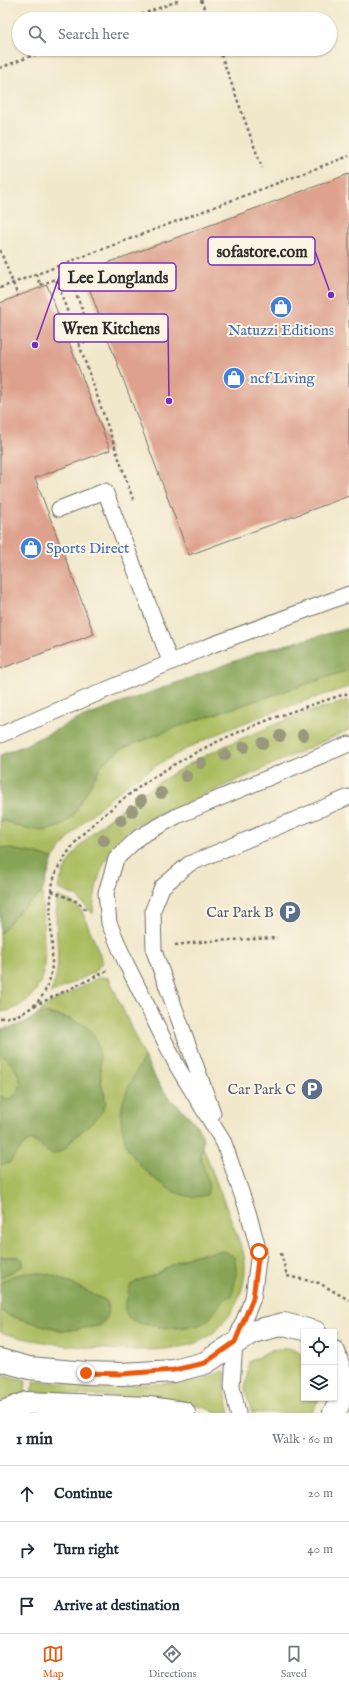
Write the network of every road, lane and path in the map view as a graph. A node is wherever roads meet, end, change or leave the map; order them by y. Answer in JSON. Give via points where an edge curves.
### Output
{"nodes":[{"id":1,"x":180,"y":0,"type":"edge"},
{"id":2,"x":201,"y":0,"type":"edge"},
{"id":3,"x":148,"y":12,"type":"edge"},
{"id":4,"x":205,"y":12,"type":"edge"},
{"id":5,"x":31,"y":56,"type":"edge"},
{"id":6,"x":222,"y":56,"type":"edge"},
{"id":7,"x":0,"y":68,"type":"edge"},
{"id":8,"x":349,"y":156,"type":"edge"},
{"id":9,"x":262,"y":168,"type":"dead end"},
{"id":10,"x":0,"y":250,"type":"edge"},
{"id":11,"x":65,"y":264,"type":"junction"},
{"id":12,"x":36,"y":274,"type":"junction"},
{"id":13,"x":13,"y":283,"type":"junction"},
{"id":14,"x":0,"y":288,"type":"edge"},
{"id":15,"x":18,"y":296,"type":"dead end"},
{"id":16,"x":79,"y":344,"type":"junction"},
{"id":17,"x":111,"y":507,"type":"junction"},
{"id":18,"x":59,"y":509,"type":"dead end"},
{"id":19,"x":349,"y":594,"type":"edge"},
{"id":20,"x":170,"y":661,"type":"junction"},
{"id":21,"x":0,"y":736,"type":"edge"},
{"id":22,"x":349,"y":744,"type":"edge"},
{"id":23,"x":348,"y":798,"type":"edge"},
{"id":24,"x":277,"y":938,"type":"dead end"},
{"id":25,"x":174,"y":945,"type":"dead end"},
{"id":26,"x":100,"y":974,"type":"dead end"},
{"id":27,"x":34,"y":1006,"type":"dead end"},
{"id":28,"x":224,"y":1143,"type":"junction"},
{"id":29,"x":303,"y":1329,"type":"edge"},
{"id":30,"x":235,"y":1342,"type":"junction"},
{"id":31,"x":0,"y":1360,"type":"edge"},
{"id":32,"x":337,"y":1361,"type":"edge"},
{"id":33,"x":0,"y":1413,"type":"edge"},
{"id":34,"x":184,"y":1413,"type":"edge"},
{"id":35,"x":238,"y":1413,"type":"edge"},
{"id":36,"x":334,"y":1413,"type":"edge"}],
"edges":[{"from":1,"to":3,"type":"path"},
{"from":2,"to":4,"type":"path"},
{"from":5,"to":7,"type":"path"},
{"from":6,"to":9,"type":"path"},
{"from":8,"to":11,"type":"path"},
{"from":10,"to":13,"type":"path"},
{"from":11,"to":12,"type":"path"},
{"from":11,"to":16,"type":"path","via":[[93,339]]},
{"from":12,"to":13,"type":"path"},
{"from":12,"to":16,"type":"path","via":[[40,285],[56,279]]},
{"from":13,"to":14,"type":"path"},
{"from":13,"to":15,"type":"path"},
{"from":16,"to":17,"type":"path","via":[[133,499]]},
{"from":17,"to":18,"type":"lane","via":[[105,491]]},
{"from":17,"to":20,"type":"lane"},
{"from":19,"to":20,"type":"lane"},
{"from":20,"to":21,"type":"lane"},
{"from":22,"to":28,"type":"lane","via":[[177,816],[139,837],[116,859],[106,894],[109,923],[177,1066]]},
{"from":23,"to":28,"type":"lane","via":[[189,864],[162,887],[153,910],[154,951]]},
{"from":24,"to":25,"type":"path"},
{"from":26,"to":27,"type":"path"},
{"from":28,"to":30,"type":"lane","via":[[259,1252],[253,1298]]},
{"from":29,"to":30,"type":"street","via":[[284,1324],[252,1332]]},
{"from":30,"to":31,"type":"street","via":[[205,1363],[174,1370],[122,1374],[29,1368]]},
{"from":30,"to":35,"type":"lane","via":[[232,1386]]},
{"from":32,"to":36,"type":"street","via":[[343,1380],[338,1406]]},
{"from":33,"to":34,"type":"street","via":[[27,1403],[150,1408]]}]}
